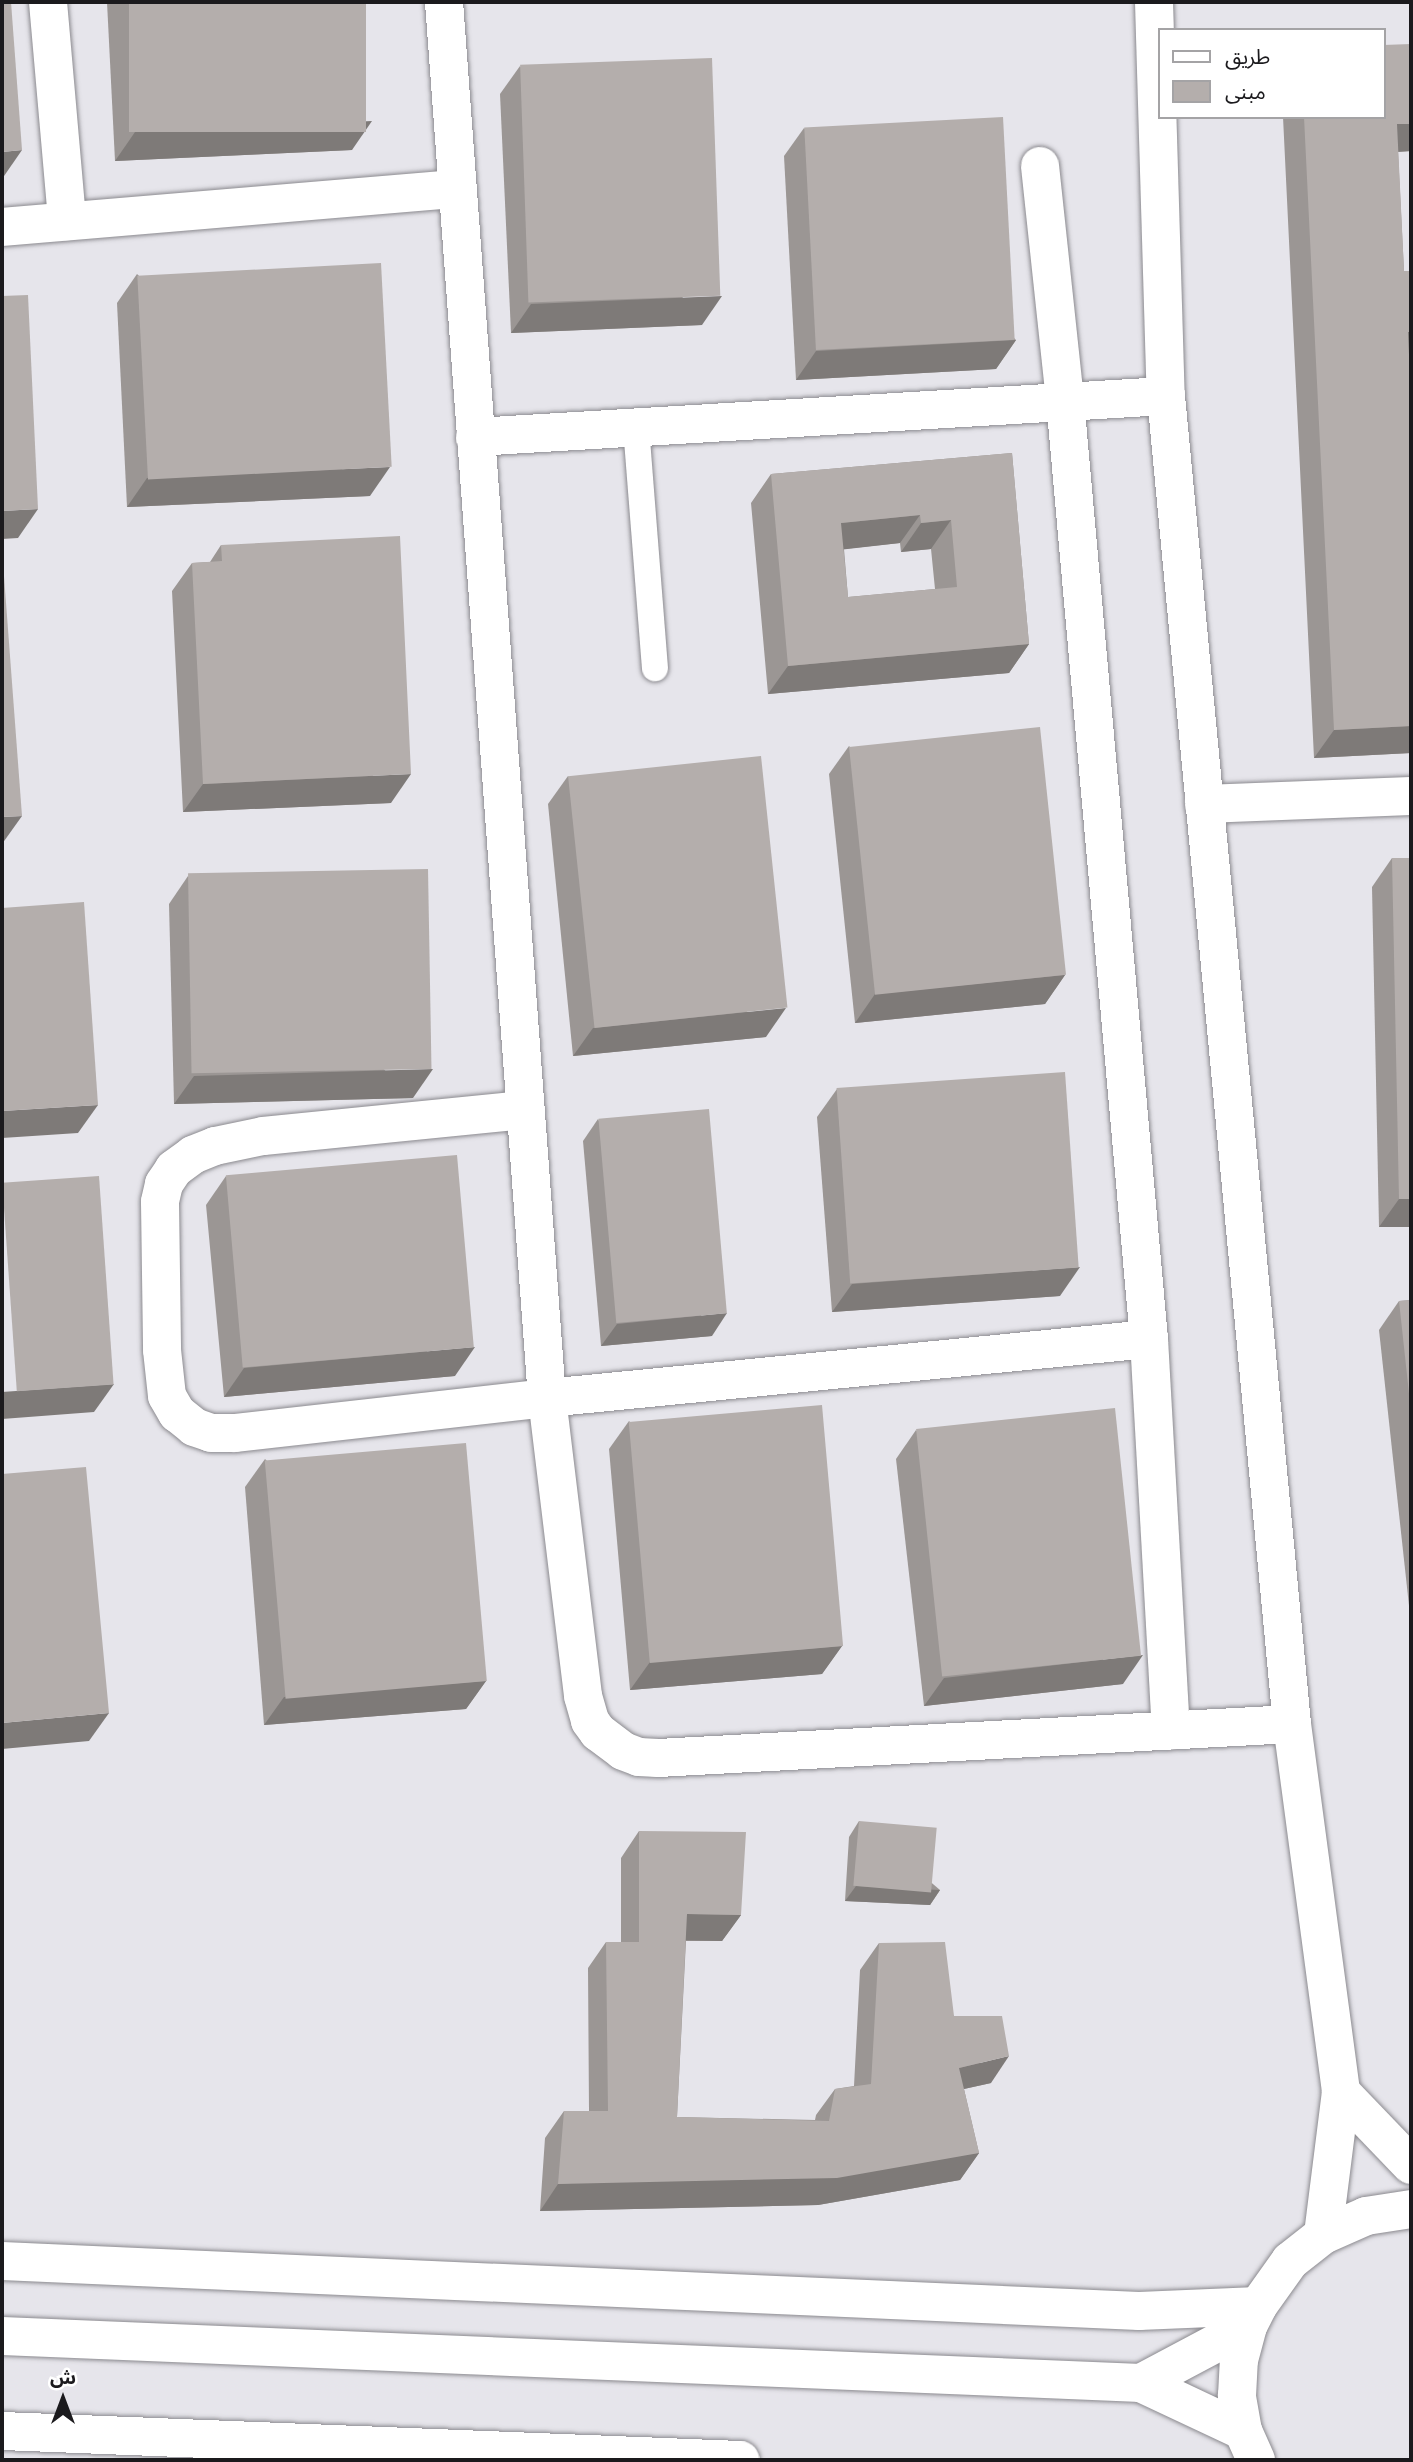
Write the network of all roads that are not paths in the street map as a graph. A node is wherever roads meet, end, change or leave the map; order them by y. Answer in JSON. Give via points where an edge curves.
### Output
{"nodes":[{"id":1,"x":48,"y":2,"type":"edge"},
{"id":2,"x":444,"y":2,"type":"edge"},
{"id":3,"x":1154,"y":2,"type":"edge"},
{"id":4,"x":1040,"y":166,"type":"dead end"},
{"id":5,"x":457,"y":189,"type":"junction"},
{"id":6,"x":67,"y":221,"type":"junction"},
{"id":7,"x":2,"y":227,"type":"edge"},
{"id":8,"x":1166,"y":396,"type":"junction"},
{"id":9,"x":1065,"y":400,"type":"junction"},
{"id":10,"x":636,"y":427,"type":"junction"},
{"id":11,"x":475,"y":437,"type":"junction"},
{"id":12,"x":655,"y":668,"type":"dead end"},
{"id":13,"x":1411,"y":796,"type":"edge"},
{"id":14,"x":1204,"y":804,"type":"junction"},
{"id":15,"x":524,"y":1110,"type":"junction"},
{"id":16,"x":1149,"y":1339,"type":"junction"},
{"id":17,"x":547,"y":1398,"type":"junction"},
{"id":18,"x":1292,"y":1724,"type":"junction"},
{"id":19,"x":1171,"y":1730,"type":"junction"},
{"id":20,"x":1341,"y":2092,"type":"junction"},
{"id":21,"x":1411,"y":2165,"type":"edge"},
{"id":22,"x":1411,"y":2209,"type":"edge"},
{"id":23,"x":1323,"y":2235,"type":"junction"},
{"id":24,"x":2,"y":2261,"type":"edge"},
{"id":25,"x":1253,"y":2316,"type":"junction"},
{"id":26,"x":2,"y":2336,"type":"edge"},
{"id":27,"x":1141,"y":2383,"type":"junction"},
{"id":28,"x":2,"y":2431,"type":"edge"},
{"id":29,"x":1249,"y":2445,"type":"edge"},
{"id":30,"x":740,"y":2460,"type":"edge"}],
"edges":[{"from":1,"to":6,"type":"street"},
{"from":2,"to":5,"type":"street"},
{"from":3,"to":8,"type":"street"},
{"from":4,"to":9,"type":"street"},
{"from":5,"to":6,"type":"street"},
{"from":5,"to":11,"type":"street"},
{"from":6,"to":7,"type":"street"},
{"from":8,"to":9,"type":"street"},
{"from":8,"to":14,"type":"street"},
{"from":9,"to":10,"type":"street"},
{"from":9,"to":16,"type":"street"},
{"from":10,"to":11,"type":"street"},
{"from":10,"to":12,"type":"lane"},
{"from":11,"to":15,"type":"street"},
{"from":13,"to":14,"type":"street"},
{"from":14,"to":18,"type":"street"},
{"from":15,"to":17,"type":"street"},
{"from":15,"to":17,"type":"street","via":[[263,1136],[193,1155],[173,1169],[160,1202],[162,1350],[167,1396],[177,1413],[194,1427],[212,1433]]},
{"from":16,"to":17,"type":"street"},
{"from":16,"to":19,"type":"street"},
{"from":17,"to":19,"type":"street","via":[[583,1696],[590,1721],[622,1751],[658,1758]]},
{"from":18,"to":19,"type":"street"},
{"from":18,"to":20,"type":"street"},
{"from":20,"to":21,"type":"street"},
{"from":20,"to":23,"type":"street"},
{"from":22,"to":23,"type":"street","via":[[1366,2216]]},
{"from":23,"to":25,"type":"street","via":[[1290,2261]]},
{"from":24,"to":25,"type":"street"},
{"from":25,"to":27,"type":"street"},
{"from":25,"to":29,"type":"street","via":[[1239,2360],[1237,2396]]},
{"from":26,"to":27,"type":"street"},
{"from":27,"to":29,"type":"street"},
{"from":28,"to":30,"type":"street"}]}
